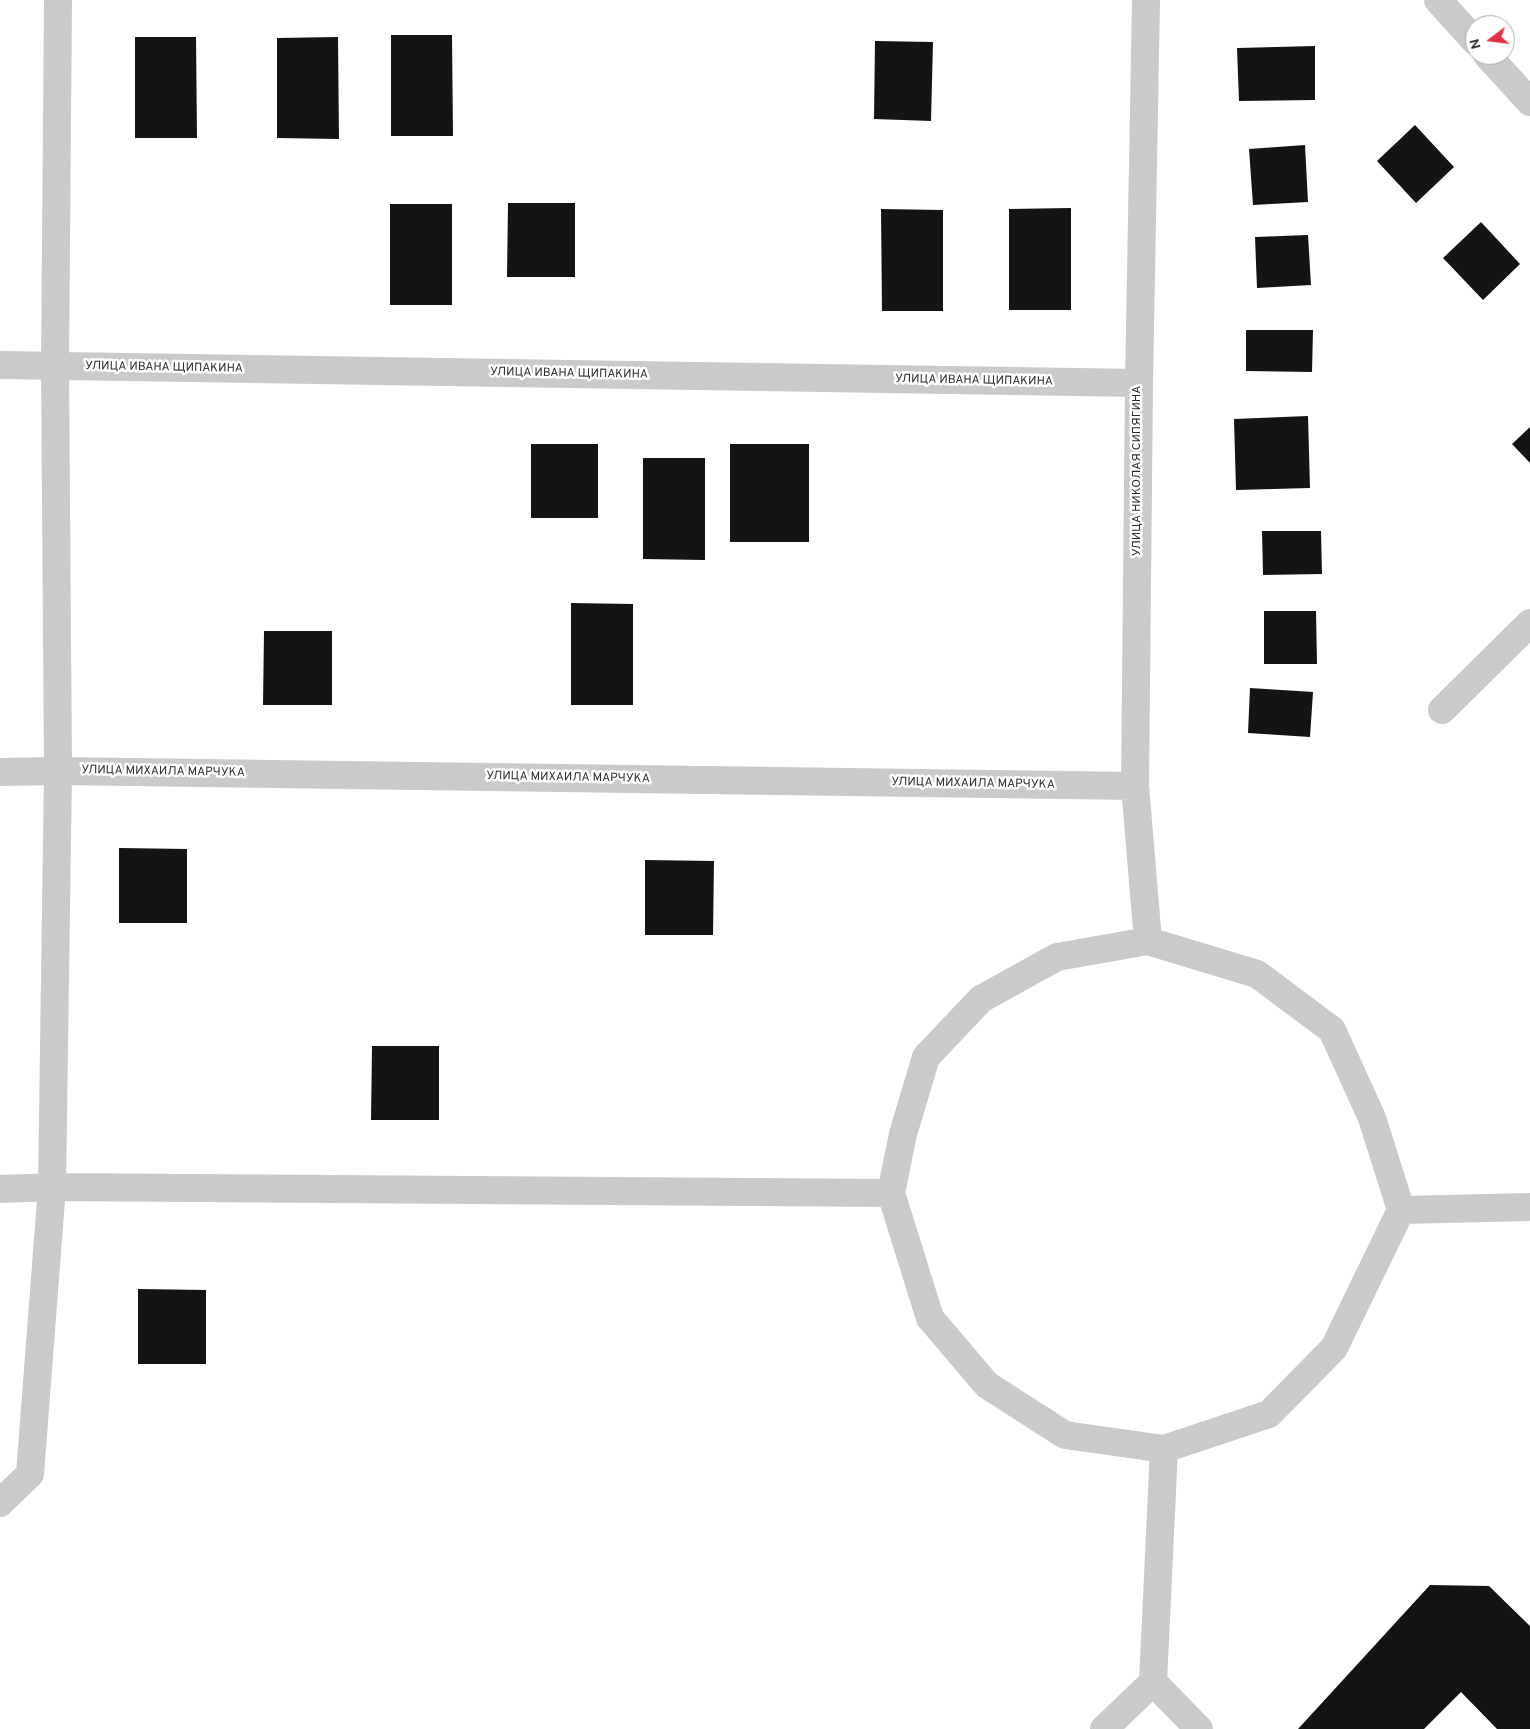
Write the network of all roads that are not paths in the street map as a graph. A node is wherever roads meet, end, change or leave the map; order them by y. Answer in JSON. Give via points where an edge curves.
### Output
{"nodes":[{"id":1,"x":58,"y":0,"type":"edge"},
{"id":2,"x":1146,"y":0,"type":"edge"},
{"id":3,"x":1438,"y":0,"type":"edge"},
{"id":4,"x":1465,"y":30,"type":"edge"},
{"id":5,"x":1496,"y":65,"type":"edge"},
{"id":6,"x":1530,"y":102,"type":"edge"},
{"id":7,"x":0,"y":366,"type":"edge"},
{"id":8,"x":55,"y":366,"type":"junction"},
{"id":9,"x":1139,"y":384,"type":"junction"},
{"id":10,"x":1530,"y":623,"type":"edge"},
{"id":11,"x":1442,"y":710,"type":"dead end"},
{"id":12,"x":58,"y":771,"type":"junction"},
{"id":13,"x":0,"y":772,"type":"edge"},
{"id":14,"x":1135,"y":786,"type":"junction"},
{"id":15,"x":1148,"y":941,"type":"junction"},
{"id":16,"x":52,"y":1187,"type":"junction"},
{"id":17,"x":0,"y":1189,"type":"edge"},
{"id":18,"x":891,"y":1193,"type":"junction"},
{"id":19,"x":1530,"y":1207,"type":"edge"},
{"id":20,"x":1401,"y":1210,"type":"junction"},
{"id":21,"x":1164,"y":1449,"type":"junction"},
{"id":22,"x":0,"y":1503,"type":"edge"},
{"id":23,"x":1153,"y":1682,"type":"junction"},
{"id":24,"x":1104,"y":1729,"type":"edge"},
{"id":25,"x":1200,"y":1729,"type":"edge"}],
"edges":[{"from":1,"to":8,"type":"street"},
{"from":2,"to":9,"type":"street","name":"УЛИЦА НИКОЛАЯ СИПЯГИНА"},
{"from":3,"to":4,"type":"street"},
{"from":5,"to":6,"type":"street"},
{"from":7,"to":8,"type":"street","name":"УЛИЦА ИВАНА ЩИПАКИНА"},
{"from":8,"to":9,"type":"street","name":"УЛИЦА ИВАНА ЩИПАКИНА"},
{"from":8,"to":12,"type":"street"},
{"from":9,"to":14,"type":"street","name":"УЛИЦА НИКОЛАЯ СИПЯГИНА"},
{"from":10,"to":11,"type":"street"},
{"from":12,"to":13,"type":"street","name":"УЛИЦА МИХАИЛА МАРЧУКА"},
{"from":12,"to":14,"type":"street","name":"УЛИЦА МИХАИЛА МАРЧУКА"},
{"from":12,"to":16,"type":"street"},
{"from":14,"to":15,"type":"street","name":"УЛИЦА НИКОЛАЯ СИПЯГИНА"},
{"from":15,"to":18,"type":"street","via":[[1057,957],[981,999],[926,1057],[903,1134]]},
{"from":15,"to":20,"type":"street","via":[[1257,974],[1332,1030],[1372,1118]]},
{"from":16,"to":17,"type":"street"},
{"from":16,"to":18,"type":"street"},
{"from":16,"to":22,"type":"street","via":[[30,1474]]},
{"from":18,"to":21,"type":"street","via":[[930,1318],[987,1385],[1065,1435]]},
{"from":19,"to":20,"type":"street"},
{"from":20,"to":21,"type":"street","via":[[1334,1348],[1269,1414]]},
{"from":21,"to":23,"type":"street"},
{"from":23,"to":24,"type":"street"},
{"from":23,"to":25,"type":"street"}]}
